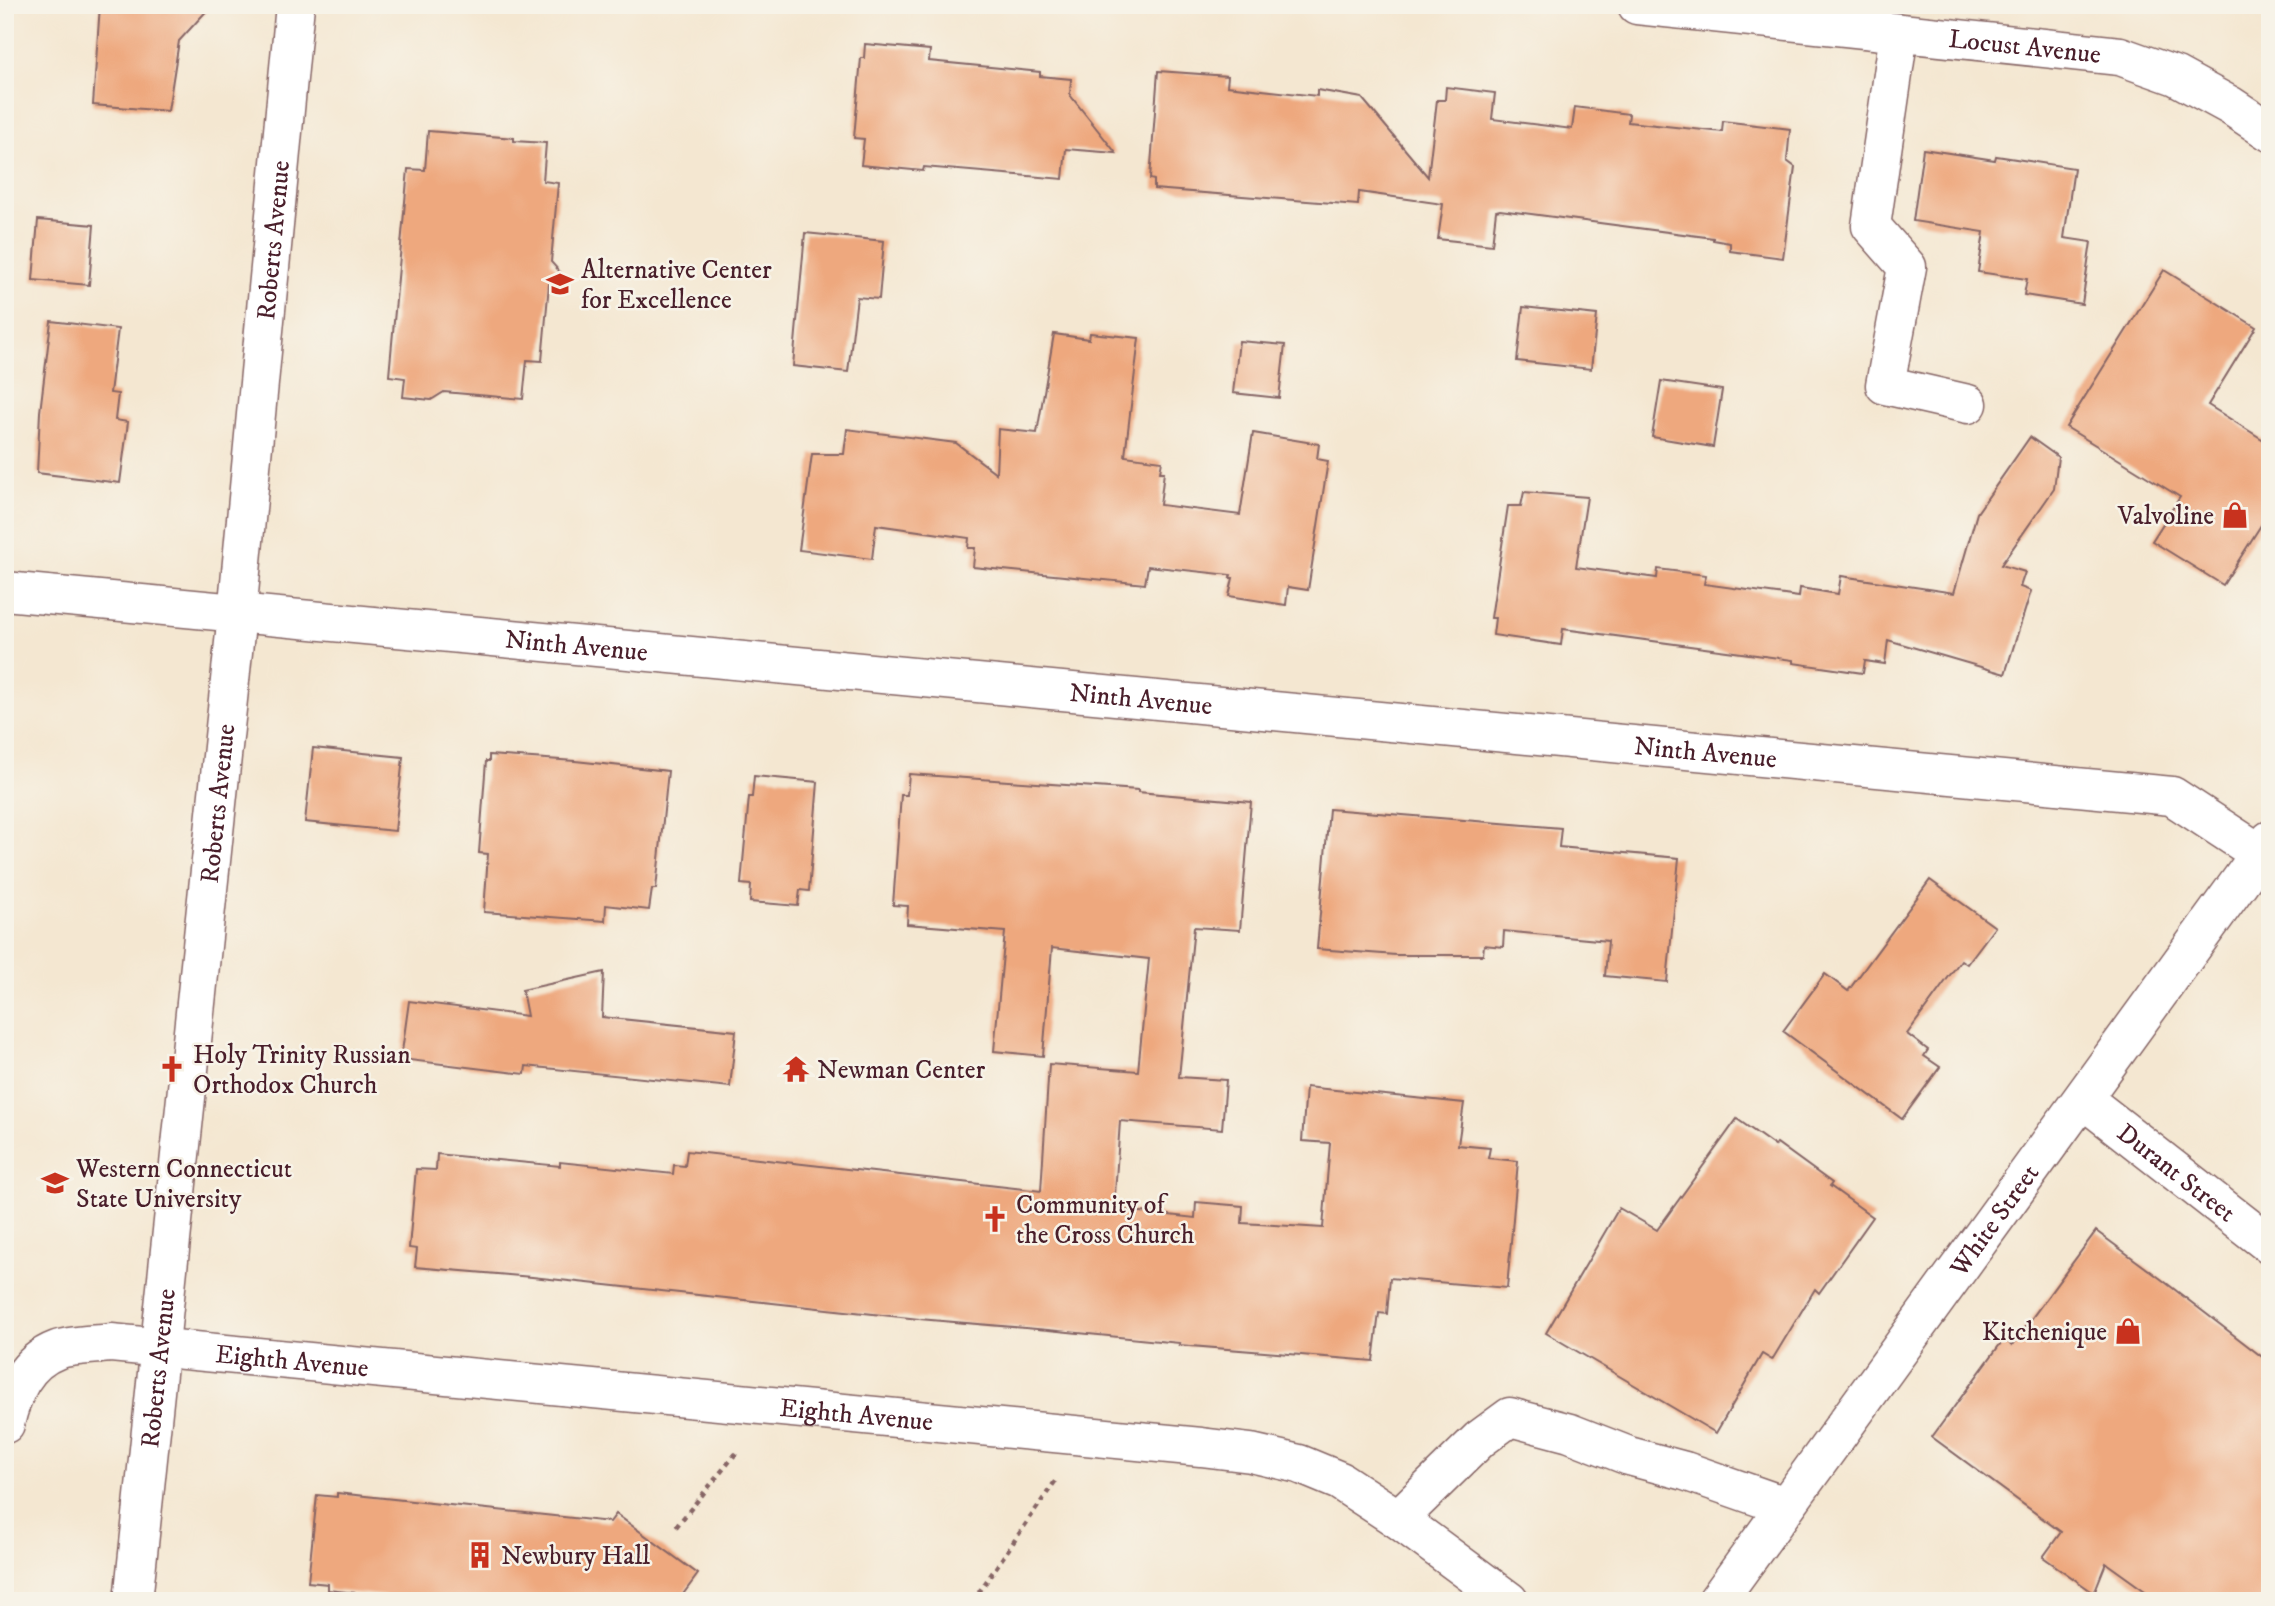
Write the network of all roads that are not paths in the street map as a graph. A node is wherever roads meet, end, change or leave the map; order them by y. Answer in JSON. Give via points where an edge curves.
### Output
{"nodes":[{"id":1,"x":295,"y":5,"type":"edge"},
{"id":2,"x":1637,"y":5,"type":"edge"},
{"id":3,"x":1899,"y":33,"type":"junction"},
{"id":4,"x":2270,"y":132,"type":"edge"},
{"id":5,"x":1968,"y":404,"type":"dead end"},
{"id":6,"x":5,"y":591,"type":"edge"},
{"id":7,"x":237,"y":614,"type":"junction"},
{"id":8,"x":2265,"y":847,"type":"edge"},
{"id":9,"x":2083,"y":1099,"type":"junction"},
{"id":10,"x":2270,"y":1245,"type":"edge"},
{"id":11,"x":161,"y":1348,"type":"junction"},
{"id":12,"x":5,"y":1424,"type":"edge"},
{"id":13,"x":1785,"y":1506,"type":"junction"},
{"id":14,"x":1398,"y":1519,"type":"junction"},
{"id":15,"x":133,"y":1601,"type":"edge"},
{"id":16,"x":1509,"y":1601,"type":"edge"},
{"id":17,"x":1717,"y":1601,"type":"edge"}],
"edges":[{"from":1,"to":7,"type":"street","name":"Roberts Avenue"},
{"from":2,"to":3,"type":"street","name":"Locust Avenue"},
{"from":3,"to":4,"type":"street","name":"Locust Avenue","via":[[2120,56],[2176,76]]},
{"from":3,"to":5,"type":"street","via":[[1871,226],[1908,267],[1885,385]]},
{"from":6,"to":7,"type":"street","name":"Ninth Avenue"},
{"from":7,"to":8,"type":"street","name":"Ninth Avenue","via":[[2172,796]]},
{"from":7,"to":11,"type":"street","name":"Roberts Avenue"},
{"from":8,"to":9,"type":"street","name":"White Street"},
{"from":9,"to":10,"type":"street","name":"Durant Street"},
{"from":9,"to":13,"type":"street","name":"White Street"},
{"from":11,"to":12,"type":"street","name":"Eighth Avenue","via":[[111,1343],[57,1350],[29,1368],[10,1401]]},
{"from":11,"to":14,"type":"street","name":"Eighth Avenue","via":[[1251,1453],[1299,1464],[1340,1482]]},
{"from":11,"to":15,"type":"street","name":"Roberts Avenue"},
{"from":13,"to":14,"type":"street","via":[[1510,1417],[1480,1439]]},
{"from":13,"to":17,"type":"street","name":"White Street"},
{"from":14,"to":16,"type":"street","name":"Eighth Avenue"}]}
